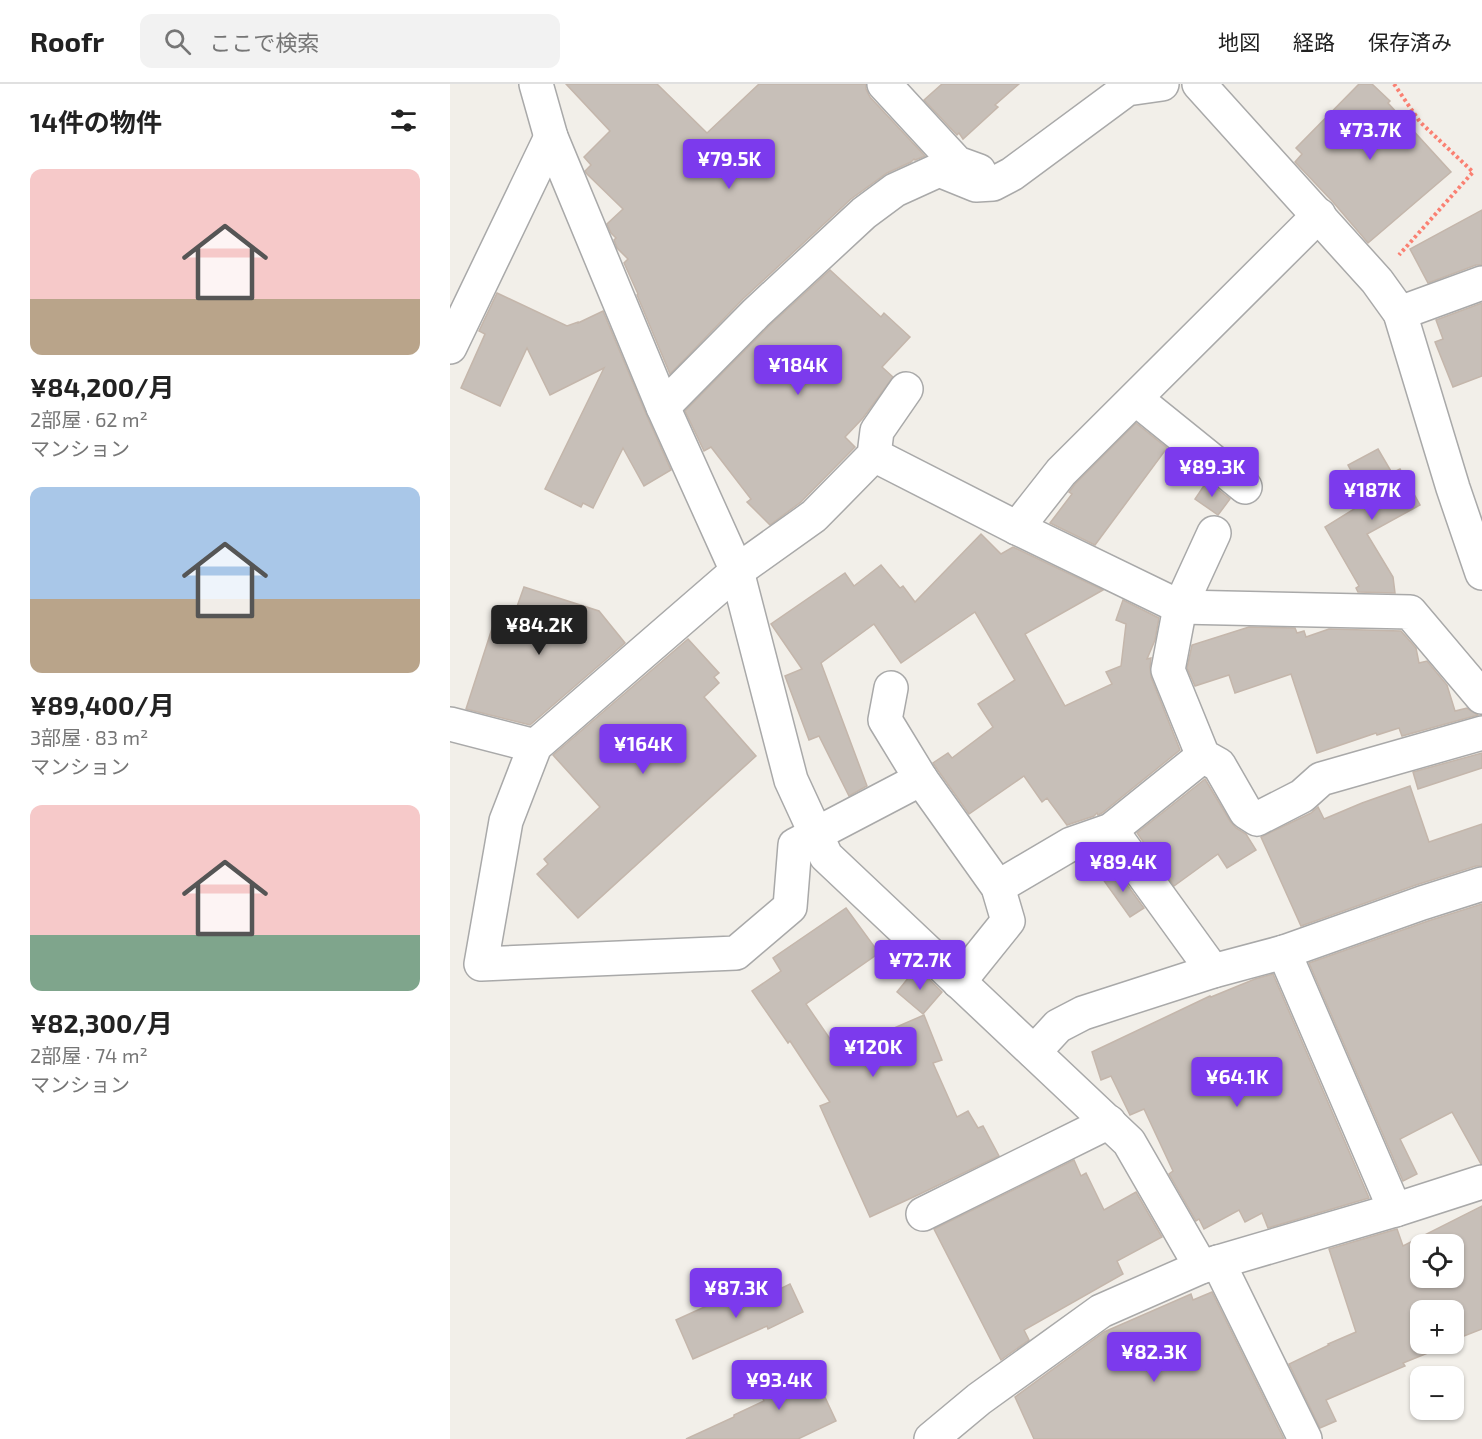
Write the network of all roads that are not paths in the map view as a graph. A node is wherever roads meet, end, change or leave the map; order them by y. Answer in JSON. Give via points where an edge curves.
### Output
{"nodes":[{"id":1,"x":536,"y":84,"type":"edge"},
{"id":2,"x":884,"y":84,"type":"edge"},
{"id":3,"x":1162,"y":84,"type":"edge"},
{"id":4,"x":1199,"y":84,"type":"edge"},
{"id":5,"x":551,"y":137,"type":"junction"},
{"id":6,"x":963,"y":170,"type":"junction"},
{"id":7,"x":1319,"y":216,"type":"junction"},
{"id":8,"x":1482,"y":283,"type":"edge"},
{"id":9,"x":1400,"y":313,"type":"junction"},
{"id":10,"x":450,"y":347,"type":"edge"},
{"id":11,"x":906,"y":389,"type":"dead end"},
{"id":12,"x":1136,"y":399,"type":"junction"},
{"id":13,"x":663,"y":407,"type":"junction"},
{"id":14,"x":874,"y":455,"type":"junction"},
{"id":15,"x":1245,"y":487,"type":"dead end"},
{"id":16,"x":1017,"y":528,"type":"junction"},
{"id":17,"x":1214,"y":533,"type":"dead end"},
{"id":18,"x":737,"y":571,"type":"junction"},
{"id":19,"x":1482,"y":573,"type":"edge"},
{"id":20,"x":1180,"y":607,"type":"junction"},
{"id":21,"x":891,"y":688,"type":"dead end"},
{"id":22,"x":1482,"y":697,"type":"edge"},
{"id":23,"x":450,"y":724,"type":"edge"},
{"id":24,"x":1482,"y":733,"type":"edge"},
{"id":25,"x":535,"y":746,"type":"junction"},
{"id":26,"x":1203,"y":756,"type":"junction"},
{"id":27,"x":921,"y":779,"type":"junction"},
{"id":28,"x":1112,"y":830,"type":"junction"},
{"id":29,"x":816,"y":834,"type":"junction"},
{"id":30,"x":1482,"y":884,"type":"edge"},
{"id":31,"x":998,"y":887,"type":"junction"},
{"id":32,"x":1284,"y":952,"type":"junction"},
{"id":33,"x":1213,"y":971,"type":"junction"},
{"id":34,"x":959,"y":982,"type":"junction"},
{"id":35,"x":1034,"y":1052,"type":"junction"},
{"id":36,"x":1108,"y":1122,"type":"junction"},
{"id":37,"x":1482,"y":1182,"type":"edge"},
{"id":38,"x":1395,"y":1210,"type":"junction"},
{"id":39,"x":922,"y":1214,"type":"dead end"},
{"id":40,"x":1210,"y":1264,"type":"junction"},
{"id":41,"x":931,"y":1439,"type":"edge"},
{"id":42,"x":1305,"y":1439,"type":"edge"}],
"edges":[{"from":1,"to":5,"type":"street"},
{"from":2,"to":6,"type":"street"},
{"from":3,"to":6,"type":"street","via":[[1127,89],[993,184],[976,185]]},
{"from":4,"to":7,"type":"street"},
{"from":5,"to":10,"type":"street"},
{"from":5,"to":13,"type":"street"},
{"from":6,"to":13,"type":"street","via":[[939,170],[895,190],[864,213]]},
{"from":7,"to":9,"type":"street"},
{"from":7,"to":12,"type":"street"},
{"from":8,"to":9,"type":"street"},
{"from":9,"to":19,"type":"street"},
{"from":11,"to":14,"type":"street","via":[[877,431]]},
{"from":12,"to":15,"type":"street"},
{"from":12,"to":16,"type":"street","via":[[1061,472]]},
{"from":13,"to":18,"type":"street"},
{"from":14,"to":16,"type":"street"},
{"from":14,"to":18,"type":"street","via":[[814,516]]},
{"from":16,"to":20,"type":"street"},
{"from":17,"to":20,"type":"street"},
{"from":18,"to":25,"type":"street"},
{"from":18,"to":29,"type":"street","via":[[791,780]]},
{"from":20,"to":22,"type":"street","via":[[1410,612]]},
{"from":20,"to":26,"type":"street","via":[[1168,670]]},
{"from":21,"to":27,"type":"street","via":[[885,720]]},
{"from":23,"to":25,"type":"street"},
{"from":24,"to":26,"type":"street","via":[[1321,779],[1302,796],[1257,819],[1246,812],[1219,765]]},
{"from":25,"to":29,"type":"street","via":[[506,821],[481,964],[736,953],[790,907],[795,845]]},
{"from":26,"to":28,"type":"street"},
{"from":27,"to":29,"type":"street"},
{"from":27,"to":31,"type":"street"},
{"from":28,"to":31,"type":"street","via":[[1071,844]]},
{"from":28,"to":33,"type":"street"},
{"from":29,"to":34,"type":"street","via":[[826,856]]},
{"from":30,"to":32,"type":"street"},
{"from":31,"to":34,"type":"street","via":[[1008,921]]},
{"from":32,"to":33,"type":"street"},
{"from":32,"to":38,"type":"street"},
{"from":33,"to":35,"type":"street","via":[[1083,1013],[1058,1026]]},
{"from":34,"to":35,"type":"street"},
{"from":35,"to":36,"type":"street"},
{"from":36,"to":39,"type":"street"},
{"from":36,"to":40,"type":"street","via":[[1129,1142]]},
{"from":37,"to":38,"type":"street"},
{"from":38,"to":40,"type":"street"},
{"from":40,"to":41,"type":"street","via":[[1101,1311],[979,1399]]},
{"from":40,"to":42,"type":"street"}]}
